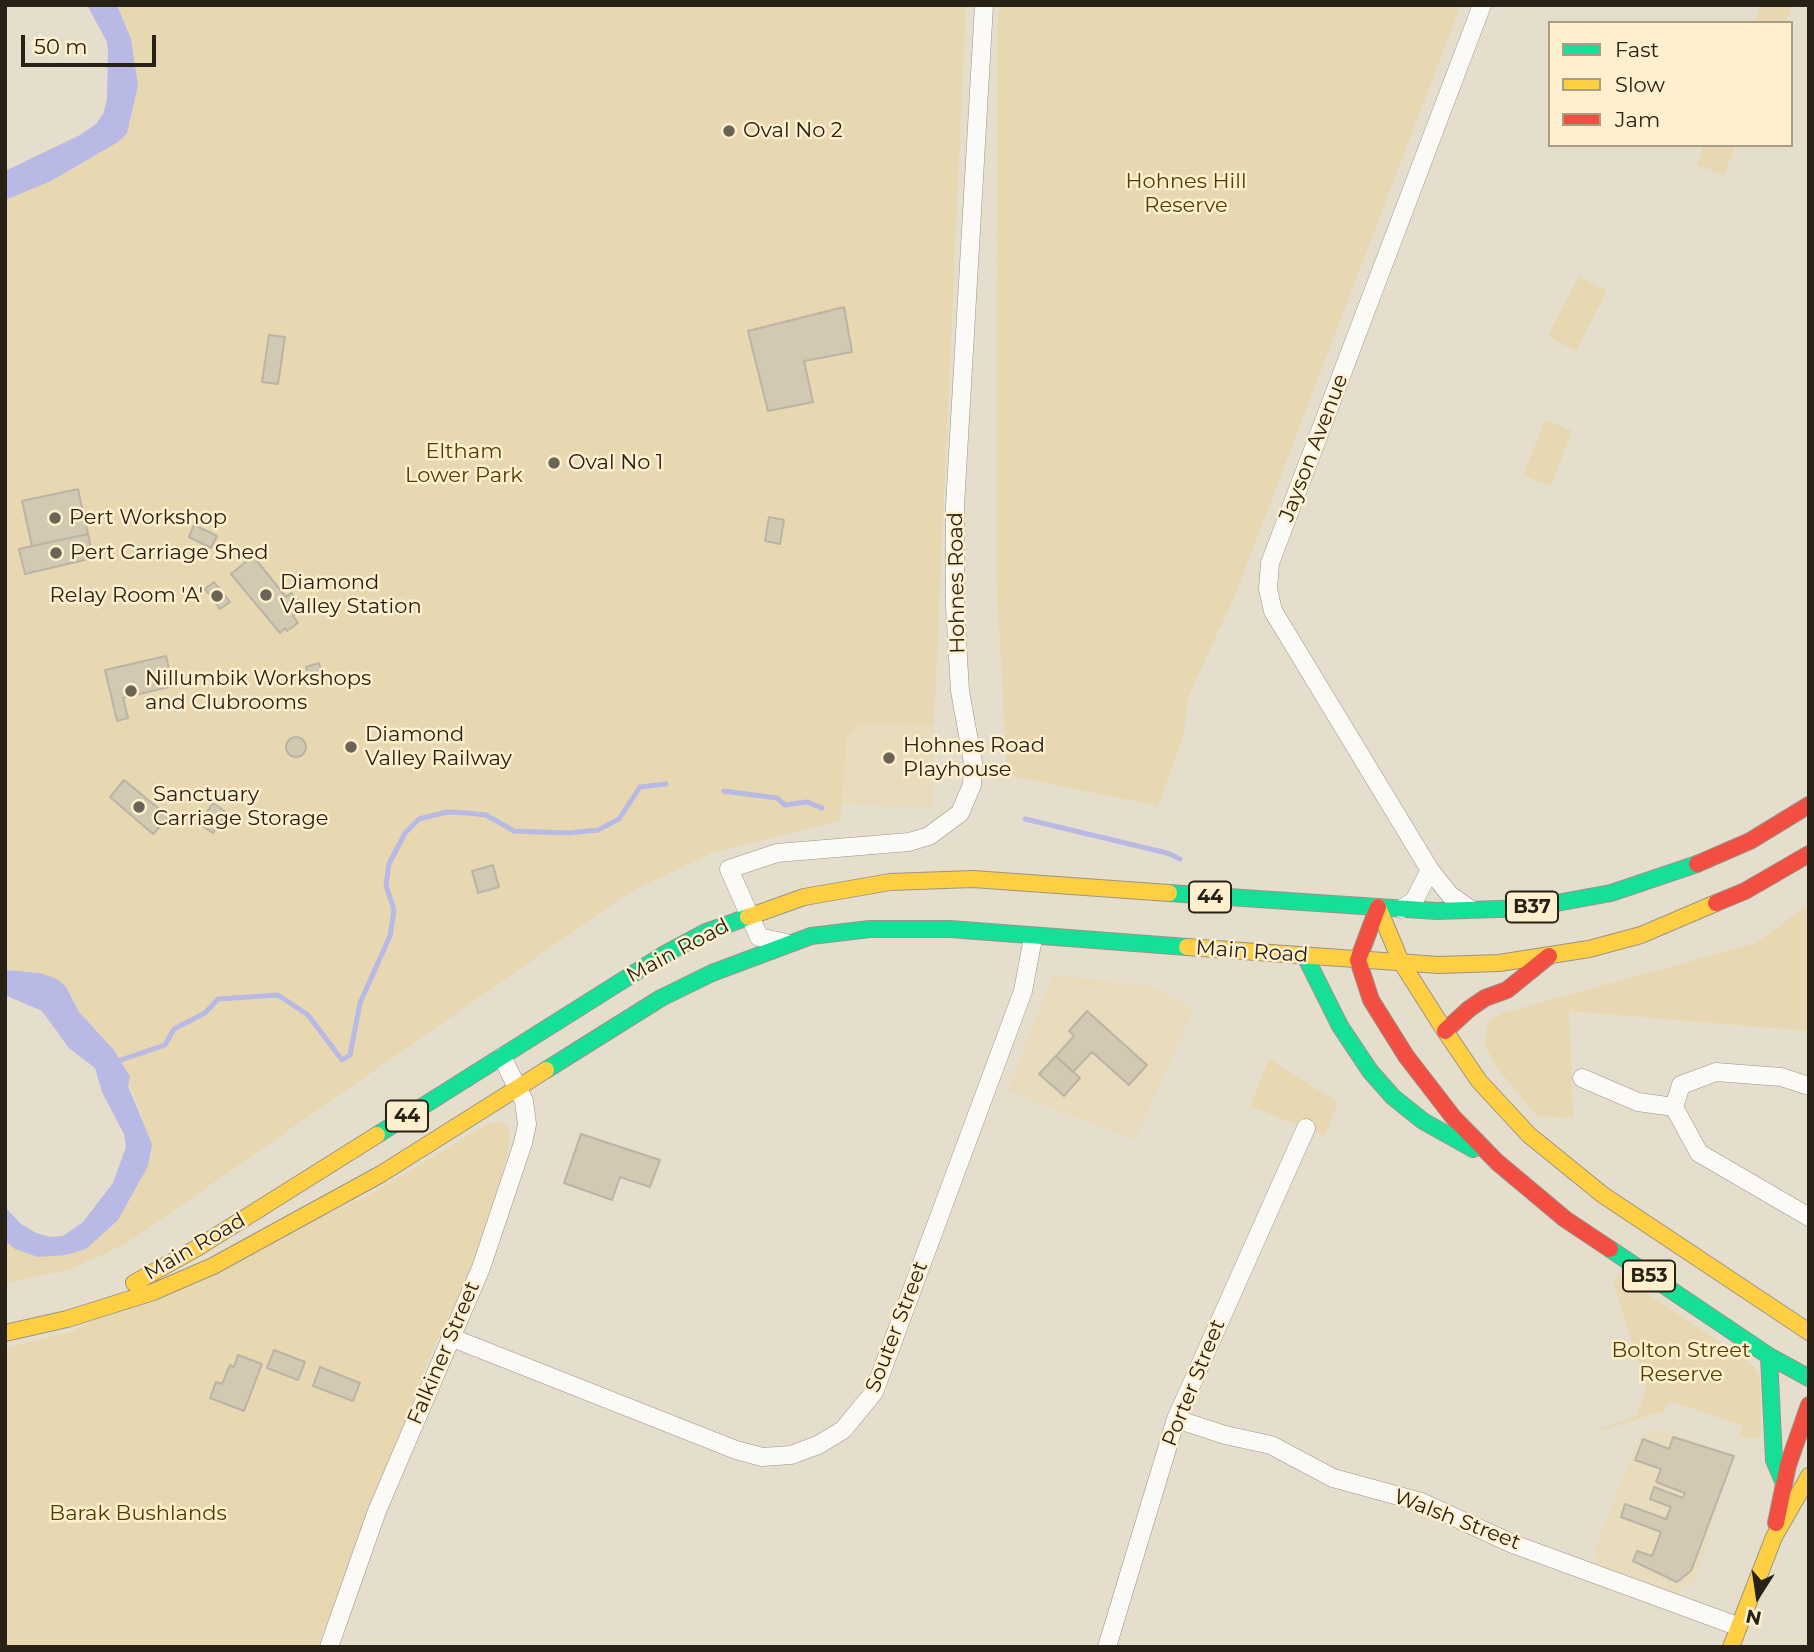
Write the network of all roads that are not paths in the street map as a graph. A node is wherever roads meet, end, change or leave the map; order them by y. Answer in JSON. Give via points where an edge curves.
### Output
{"nodes":[{"id":1,"x":984,"y":5,"type":"edge"},
{"id":2,"x":1482,"y":5,"type":"edge"},
{"id":3,"x":1809,"y":805,"type":"edge"},
{"id":4,"x":1809,"y":855,"type":"edge"},
{"id":5,"x":1430,"y":870,"type":"junction"},
{"id":6,"x":1378,"y":907,"type":"junction"},
{"id":7,"x":1401,"y":909,"type":"junction"},
{"id":8,"x":1471,"y":910,"type":"junction"},
{"id":9,"x":749,"y":915,"type":"junction"},
{"id":10,"x":1033,"y":937,"type":"junction"},
{"id":11,"x":786,"y":943,"type":"junction"},
{"id":12,"x":1305,"y":956,"type":"junction"},
{"id":13,"x":1549,"y":956,"type":"junction"},
{"id":14,"x":1358,"y":960,"type":"junction"},
{"id":15,"x":1401,"y":962,"type":"junction"},
{"id":16,"x":1445,"y":1031,"type":"junction"},
{"id":17,"x":502,"y":1058,"type":"junction"},
{"id":18,"x":1582,"y":1078,"type":"dead end"},
{"id":19,"x":518,"y":1086,"type":"junction"},
{"id":20,"x":1809,"y":1086,"type":"edge"},
{"id":21,"x":1674,"y":1107,"type":"junction"},
{"id":22,"x":1306,"y":1128,"type":"dead end"},
{"id":23,"x":1497,"y":1162,"type":"junction"},
{"id":24,"x":316,"y":1174,"type":"junction"},
{"id":25,"x":312,"y":1213,"type":"junction"},
{"id":26,"x":1809,"y":1217,"type":"edge"},
{"id":27,"x":67,"y":1319,"type":"junction"},
{"id":28,"x":1809,"y":1332,"type":"edge"},
{"id":29,"x":5,"y":1333,"type":"edge"},
{"id":30,"x":450,"y":1337,"type":"junction"},
{"id":31,"x":1769,"y":1356,"type":"junction"},
{"id":32,"x":1809,"y":1378,"type":"edge"},
{"id":33,"x":1809,"y":1405,"type":"edge"},
{"id":34,"x":1176,"y":1419,"type":"junction"},
{"id":35,"x":1809,"y":1476,"type":"edge"},
{"id":36,"x":1783,"y":1480,"type":"junction"},
{"id":37,"x":1774,"y":1537,"type":"junction"},
{"id":38,"x":1737,"y":1626,"type":"junction"},
{"id":39,"x":329,"y":1647,"type":"edge"},
{"id":40,"x":1107,"y":1647,"type":"edge"},
{"id":41,"x":1731,"y":1647,"type":"edge"}],
"edges":[{"from":1,"to":9,"type":"street","name":"Hohnes Road","via":[[955,506],[960,691],[973,763],[968,800],[947,826],[909,842],[777,853],[729,870]]},
{"from":2,"to":5,"type":"street","name":"Jayson Avenue","via":[[1270,563],[1268,589],[1273,611]]},
{"from":3,"to":8,"type":"main road","number":"B37","via":[[1750,841],[1682,871],[1611,893],[1542,905]]},
{"from":4,"to":13,"type":"main road","name":"Main Road","via":[[1680,921]]},
{"from":5,"to":7,"type":"street","via":[[1414,901]]},
{"from":5,"to":8,"type":"street","name":"Jayson Avenue","via":[[1450,895]]},
{"from":6,"to":7,"type":"main road","number":"B37"},
{"from":6,"to":9,"type":"main road","name":"Main Road","number":"44","via":[[935,879],[847,888]]},
{"from":6,"to":14,"type":"main road"},
{"from":6,"to":15,"type":"main road","number":"B53"},
{"from":7,"to":8,"type":"main road","number":"B37"},
{"from":9,"to":11,"type":"street","name":"Hohnes Road","via":[[759,937]]},
{"from":9,"to":17,"type":"main road","name":"Main Road","number":"44","via":[[663,955]]},
{"from":10,"to":11,"type":"main road","name":"Main Road","number":"44","via":[[902,928],[839,932]]},
{"from":10,"to":12,"type":"main road","name":"Main Road","number":"44"},
{"from":10,"to":30,"type":"street","name":"Souter Street","via":[[1023,991],[874,1392],[843,1430],[791,1455],[749,1454]]},
{"from":11,"to":19,"type":"main road","name":"Main Road","number":"44","via":[[661,998]]},
{"from":12,"to":14,"type":"main road","name":"Main Road","number":"44"},
{"from":12,"to":23,"type":"main road","via":[[1353,1048],[1393,1097],[1423,1121]]},
{"from":13,"to":15,"type":"main road","name":"Main Road","via":[[1471,964]]},
{"from":13,"to":16,"type":"main road","via":[[1507,990],[1469,1009]]},
{"from":14,"to":15,"type":"main road","name":"Main Road","number":"44"},
{"from":14,"to":23,"type":"main road","number":"B53","via":[[1371,1000],[1406,1056],[1453,1117]]},
{"from":15,"to":16,"type":"main road","number":"B53"},
{"from":16,"to":28,"type":"main road","number":"B53","via":[[1497,1102],[1565,1167]]},
{"from":17,"to":19,"type":"street","name":"Falkiner Street"},
{"from":17,"to":24,"type":"main road","name":"Main Road","number":"44"},
{"from":18,"to":21,"type":"street","via":[[1638,1102]]},
{"from":19,"to":25,"type":"main road","name":"Main Road","number":"44"},
{"from":19,"to":30,"type":"street","name":"Falkiner Street","via":[[526,1110],[523,1143],[481,1268]]},
{"from":20,"to":21,"type":"street","via":[[1781,1077],[1716,1072],[1681,1085]]},
{"from":21,"to":26,"type":"street","via":[[1699,1153]]},
{"from":22,"to":34,"type":"street","name":"Porter Street"},
{"from":23,"to":31,"type":"main road","number":"B53","via":[[1564,1219]]},
{"from":24,"to":25,"type":"main road"},
{"from":24,"to":27,"type":"main road","name":"Main Road","number":"44","via":[[197,1248]]},
{"from":25,"to":27,"type":"main road","name":"Main Road","number":"44","via":[[153,1292]]},
{"from":27,"to":29,"type":"main road","name":"Main Road","number":"44"},
{"from":30,"to":39,"type":"street","name":"Falkiner Street","via":[[377,1511]]},
{"from":31,"to":32,"type":"main road","number":"B53"},
{"from":31,"to":36,"type":"main road","via":[[1774,1460]]},
{"from":33,"to":36,"type":"main road"},
{"from":34,"to":38,"type":"street","name":"Walsh Street","via":[[1271,1446],[1333,1478],[1422,1502],[1513,1544]]},
{"from":34,"to":40,"type":"street","name":"Porter Street"},
{"from":35,"to":37,"type":"main road"},
{"from":36,"to":37,"type":"main road"},
{"from":37,"to":38,"type":"main road"},
{"from":38,"to":41,"type":"main road"}]}
